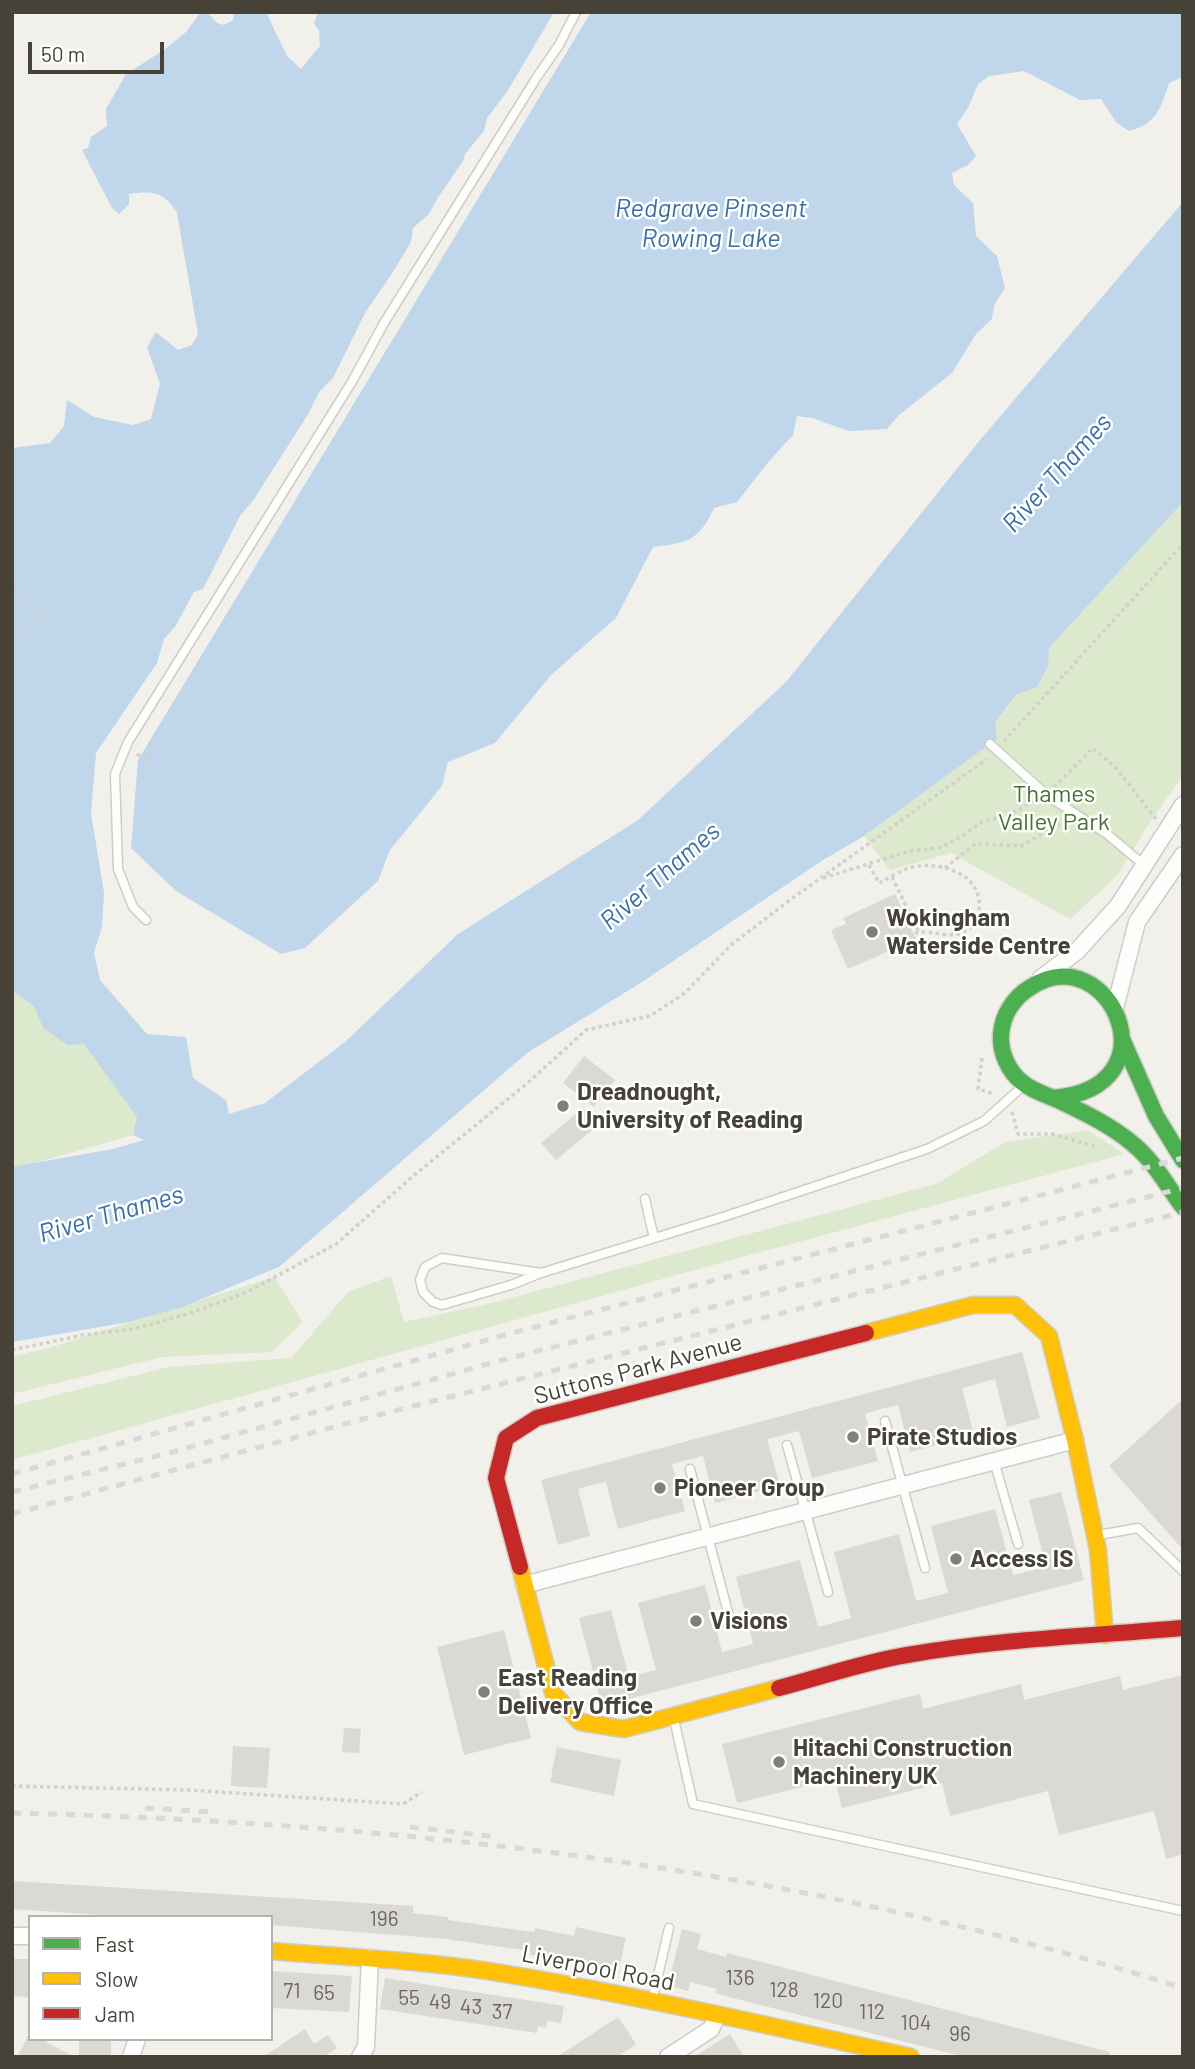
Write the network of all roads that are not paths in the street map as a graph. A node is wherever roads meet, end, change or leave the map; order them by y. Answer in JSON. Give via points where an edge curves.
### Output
{"nodes":[{"id":1,"x":576,"y":12,"type":"edge"},
{"id":2,"x":993,"y":747,"type":"road end"},
{"id":3,"x":1183,"y":805,"type":"edge"},
{"id":4,"x":1183,"y":855,"type":"edge"},
{"id":5,"x":1144,"y":865,"type":"junction"},
{"id":6,"x":146,"y":920,"type":"dead end"},
{"id":7,"x":1032,"y":984,"type":"junction"},
{"id":8,"x":1115,"y":1008,"type":"junction"},
{"id":9,"x":1122,"y":1039,"type":"junction"},
{"id":10,"x":1024,"y":1084,"type":"junction"},
{"id":11,"x":1054,"y":1098,"type":"junction"},
{"id":12,"x":1183,"y":1160,"type":"edge"},
{"id":13,"x":645,"y":1199,"type":"dead end"},
{"id":14,"x":1183,"y":1207,"type":"edge"},
{"id":15,"x":654,"y":1238,"type":"junction"},
{"id":16,"x":541,"y":1273,"type":"junction"},
{"id":17,"x":885,"y":1421,"type":"dead end"},
{"id":18,"x":1075,"y":1440,"type":"junction"},
{"id":19,"x":787,"y":1445,"type":"dead end"},
{"id":20,"x":994,"y":1461,"type":"junction"},
{"id":21,"x":690,"y":1469,"type":"dead end"},
{"id":22,"x":903,"y":1485,"type":"junction"},
{"id":23,"x":806,"y":1511,"type":"junction"},
{"id":24,"x":709,"y":1536,"type":"junction"},
{"id":25,"x":1095,"y":1536,"type":"junction"},
{"id":26,"x":1018,"y":1544,"type":"dead end"},
{"id":27,"x":925,"y":1567,"type":"dead end"},
{"id":28,"x":1183,"y":1571,"type":"edge"},
{"id":29,"x":524,"y":1585,"type":"junction"},
{"id":30,"x":828,"y":1592,"type":"dead end"},
{"id":31,"x":729,"y":1616,"type":"dead end"},
{"id":32,"x":1183,"y":1628,"type":"edge"},
{"id":33,"x":1105,"y":1636,"type":"junction"},
{"id":34,"x":674,"y":1716,"type":"junction"},
{"id":35,"x":1183,"y":1911,"type":"edge"},
{"id":36,"x":668,"y":1928,"type":"dead end"},
{"id":37,"x":273,"y":1951,"type":"edge"},
{"id":38,"x":370,"y":1958,"type":"junction"},
{"id":39,"x":653,"y":2000,"type":"junction"},
{"id":40,"x":717,"y":2016,"type":"junction"},
{"id":41,"x":840,"y":2040,"type":"junction"},
{"id":42,"x":360,"y":2057,"type":"edge"},
{"id":43,"x":668,"y":2057,"type":"edge"},
{"id":44,"x":836,"y":2057,"type":"edge"},
{"id":45,"x":911,"y":2057,"type":"edge"}],
"edges":[{"from":1,"to":6,"type":"lane","via":[[125,748],[115,774],[118,869],[133,907]]},
{"from":2,"to":5,"type":"lane","via":[[1049,797],[1107,834]]},
{"from":3,"to":5,"type":"street"},
{"from":4,"to":8,"type":"street","via":[[1138,922]]},
{"from":5,"to":7,"type":"street","via":[[1097,932]]},
{"from":7,"to":8,"type":"street","via":[[1055,977],[1086,982]]},
{"from":7,"to":10,"type":"street","via":[[1014,999],[1001,1036],[1005,1059]]},
{"from":8,"to":9,"type":"street"},
{"from":9,"to":11,"type":"street","via":[[1110,1074],[1096,1087],[1072,1097]]},
{"from":9,"to":12,"type":"street","via":[[1150,1107]]},
{"from":10,"to":11,"type":"street"},
{"from":10,"to":15,"type":"lane","via":[[984,1121],[927,1149]]},
{"from":11,"to":14,"type":"street","via":[[1135,1146]]},
{"from":13,"to":15,"type":"lane"},
{"from":15,"to":16,"type":"lane"},
{"from":16,"to":16,"type":"lane","via":[[442,1304],[426,1297],[420,1280],[425,1266],[442,1258]]},
{"from":17,"to":22,"type":"lane"},
{"from":18,"to":20,"type":"street"},
{"from":18,"to":25,"type":"street","name":"Suttons Park Avenue"},
{"from":18,"to":29,"type":"street","name":"Suttons Park Avenue","via":[[1049,1336],[1015,1304],[973,1304],[537,1418],[506,1438],[496,1478]]},
{"from":19,"to":23,"type":"lane"},
{"from":20,"to":22,"type":"street"},
{"from":20,"to":26,"type":"lane"},
{"from":21,"to":24,"type":"lane"},
{"from":22,"to":23,"type":"street"},
{"from":22,"to":27,"type":"lane"},
{"from":23,"to":24,"type":"street"},
{"from":23,"to":30,"type":"lane"},
{"from":24,"to":29,"type":"street"},
{"from":24,"to":31,"type":"lane"},
{"from":25,"to":28,"type":"lane","via":[[1138,1528]]},
{"from":25,"to":33,"type":"street","name":"Suttons Park Avenue"},
{"from":29,"to":34,"type":"street","name":"Suttons Park Avenue","via":[[553,1693],[580,1722],[624,1729]]},
{"from":32,"to":33,"type":"street","name":"Suttons Park Avenue"},
{"from":33,"to":34,"type":"street","name":"Suttons Park Avenue","via":[[1018,1639],[905,1655]]},
{"from":34,"to":35,"type":"lane","via":[[693,1804]]},
{"from":36,"to":39,"type":"lane"},
{"from":37,"to":38,"type":"street","name":"Liverpool Road"},
{"from":38,"to":39,"type":"street","name":"Liverpool Road","via":[[486,1971]]},
{"from":38,"to":42,"type":"street","via":[[366,2047]]},
{"from":39,"to":40,"type":"street","name":"Liverpool Road"},
{"from":40,"to":41,"type":"street","name":"Liverpool Road"},
{"from":40,"to":43,"type":"street","via":[[711,2029]]},
{"from":41,"to":44,"type":"street"},
{"from":41,"to":45,"type":"street","name":"Liverpool Road"}]}
